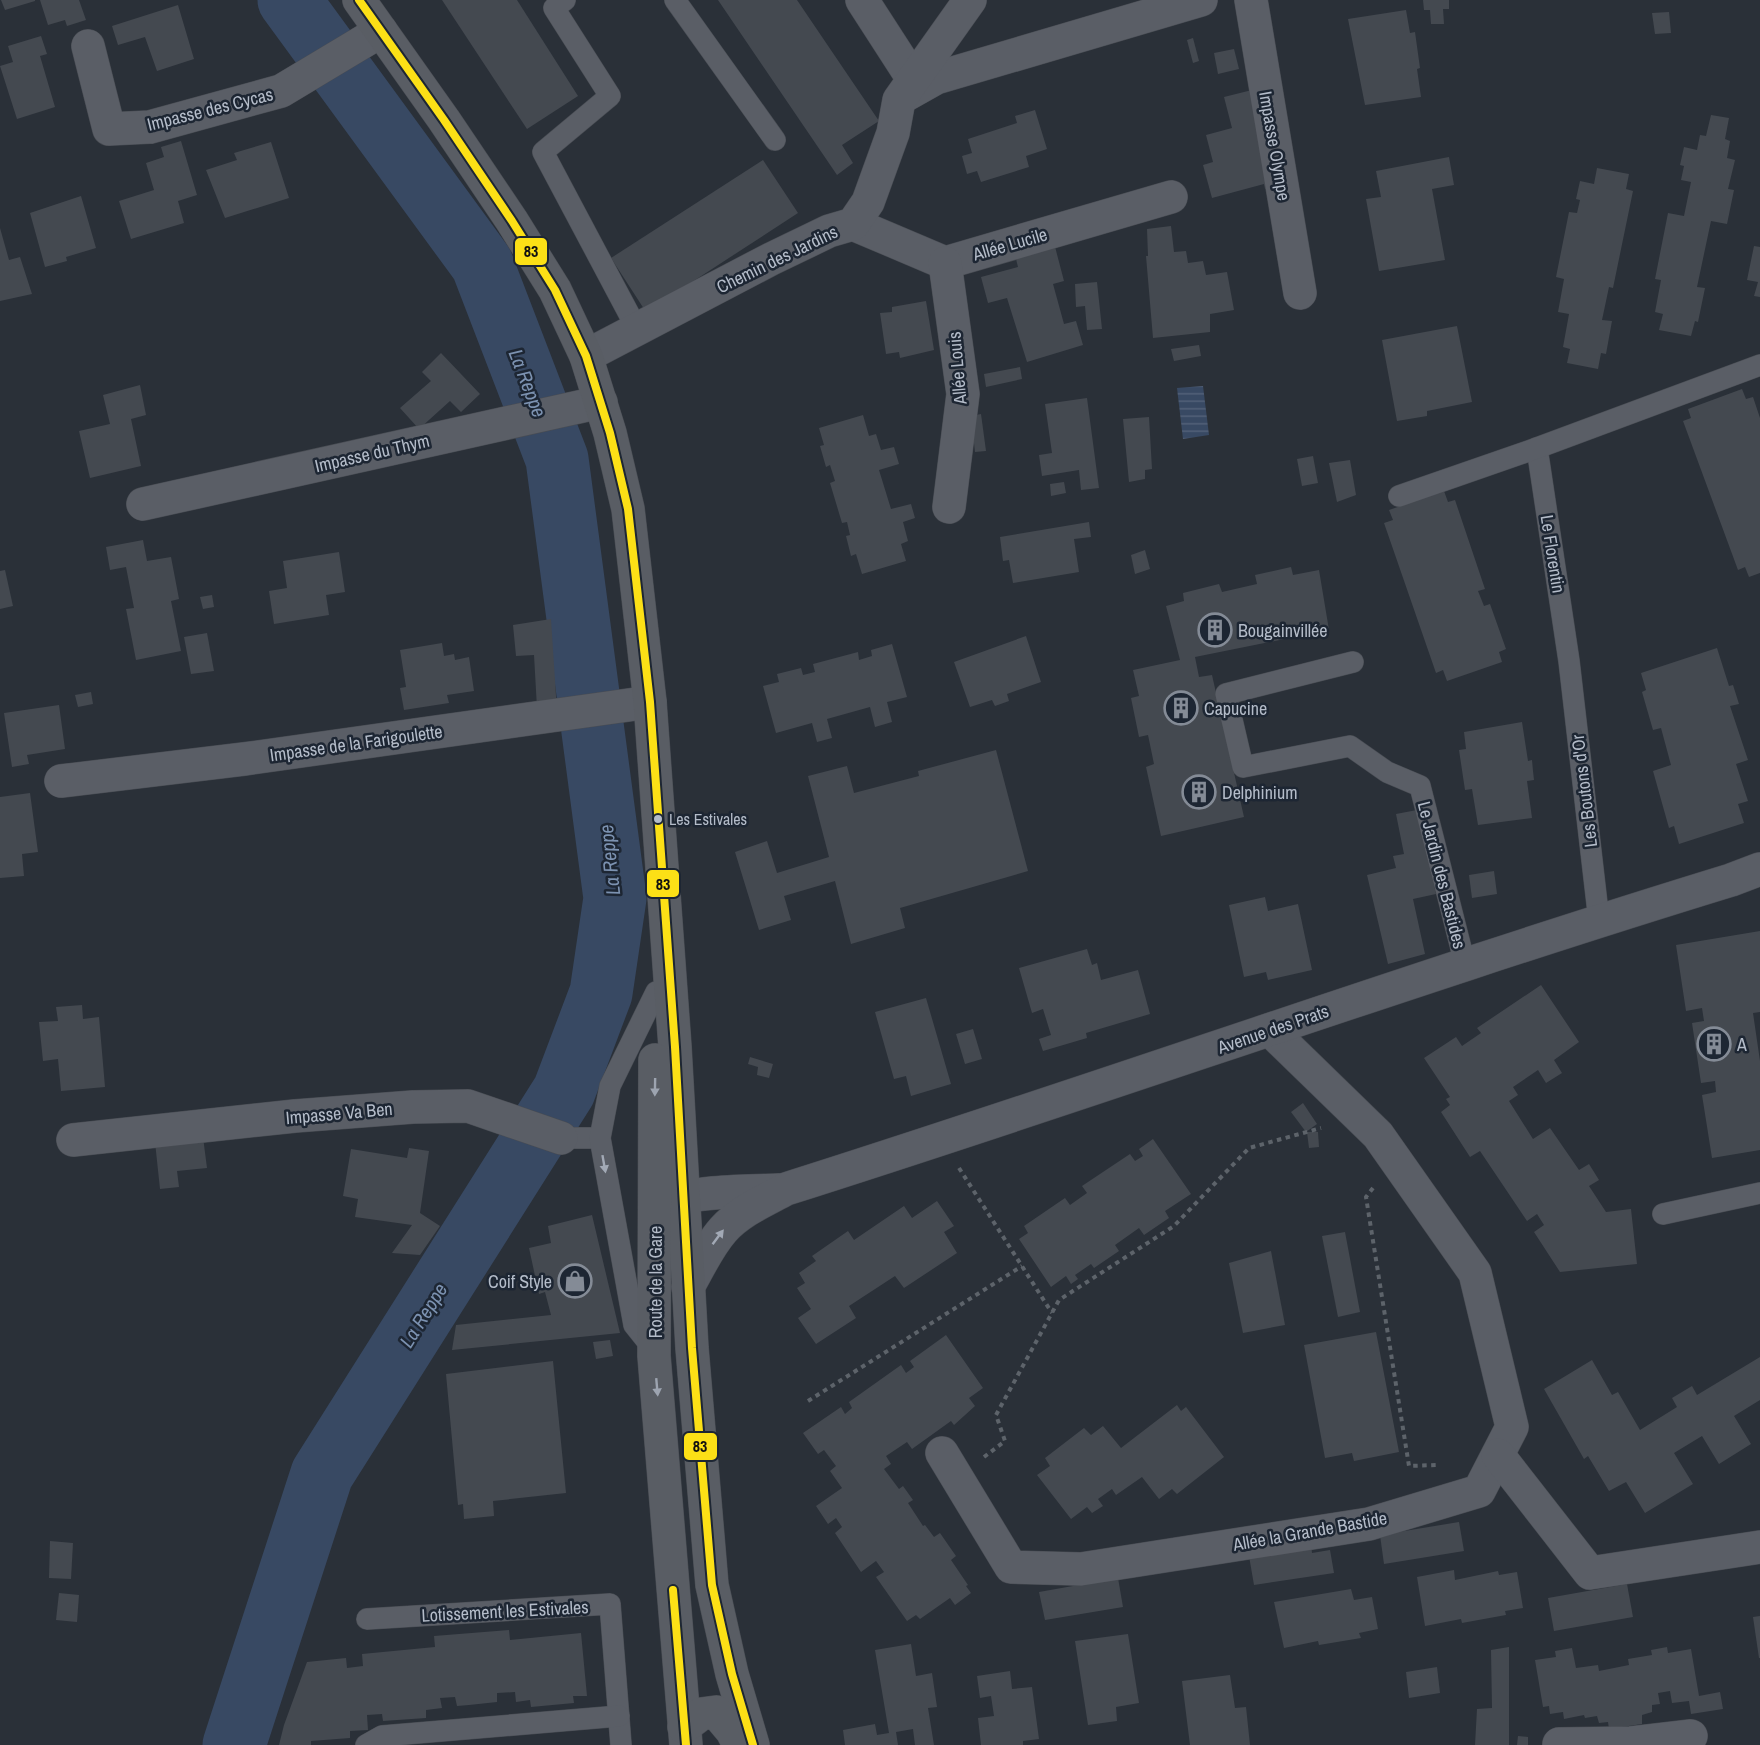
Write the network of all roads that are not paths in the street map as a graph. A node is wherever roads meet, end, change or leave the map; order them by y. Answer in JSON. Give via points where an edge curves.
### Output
{"nodes":[{"id":1,"x":359,"y":0,"type":"edge"},
{"id":2,"x":565,"y":0,"type":"edge"},
{"id":3,"x":675,"y":0,"type":"edge"},
{"id":4,"x":862,"y":0,"type":"edge"},
{"id":5,"x":970,"y":0,"type":"edge"},
{"id":6,"x":1202,"y":0,"type":"edge"},
{"id":7,"x":1251,"y":0,"type":"edge"},
{"id":8,"x":381,"y":31,"type":"junction"},
{"id":9,"x":88,"y":46,"type":"dead end"},
{"id":10,"x":906,"y":89,"type":"junction"},
{"id":11,"x":775,"y":140,"type":"dead end"},
{"id":12,"x":1172,"y":196,"type":"dead end"},
{"id":13,"x":853,"y":224,"type":"junction"},
{"id":14,"x":945,"y":264,"type":"junction"},
{"id":15,"x":1300,"y":293,"type":"dead end"},
{"id":16,"x":637,"y":329,"type":"junction"},
{"id":17,"x":586,"y":356,"type":"junction"},
{"id":18,"x":1760,"y":365,"type":"edge"},
{"id":19,"x":601,"y":402,"type":"junction"},
{"id":20,"x":1537,"y":448,"type":"junction"},
{"id":21,"x":1399,"y":496,"type":"dead end"},
{"id":22,"x":143,"y":504,"type":"dead end"},
{"id":23,"x":949,"y":507,"type":"dead end"},
{"id":24,"x":1569,"y":661,"type":"joint"},
{"id":25,"x":1353,"y":662,"type":"dead end"},
{"id":26,"x":650,"y":702,"type":"junction"},
{"id":27,"x":62,"y":781,"type":"dead end"},
{"id":28,"x":659,"y":819,"type":"junction"},
{"id":29,"x":1760,"y":869,"type":"edge"},
{"id":30,"x":1599,"y":921,"type":"junction"},
{"id":31,"x":1465,"y":964,"type":"junction"},
{"id":32,"x":656,"y":992,"type":"junction"},
{"id":33,"x":1270,"y":1030,"type":"junction"},
{"id":34,"x":561,"y":1138,"type":"joint"},
{"id":35,"x":600,"y":1138,"type":"junction"},
{"id":36,"x":73,"y":1140,"type":"dead end"},
{"id":37,"x":786,"y":1189,"type":"junction"},
{"id":38,"x":1760,"y":1193,"type":"edge"},
{"id":39,"x":683,"y":1198,"type":"junction"},
{"id":40,"x":1663,"y":1214,"type":"dead end"},
{"id":41,"x":655,"y":1231,"type":"junction"},
{"id":42,"x":688,"y":1287,"type":"junction"},
{"id":43,"x":655,"y":1350,"type":"junction"},
{"id":44,"x":1498,"y":1455,"type":"junction"},
{"id":45,"x":949,"y":1465,"type":"road end"},
{"id":46,"x":1760,"y":1547,"type":"edge"},
{"id":47,"x":367,"y":1619,"type":"dead end"},
{"id":48,"x":619,"y":1716,"type":"junction"},
{"id":49,"x":685,"y":1736,"type":"edge"},
{"id":50,"x":1691,"y":1736,"type":"dead end"},
{"id":51,"x":1559,"y":1744,"type":"edge"},
{"id":52,"x":1631,"y":1744,"type":"edge"},
{"id":53,"x":366,"y":1745,"type":"edge"},
{"id":54,"x":621,"y":1745,"type":"edge"},
{"id":55,"x":739,"y":1745,"type":"edge"},
{"id":56,"x":753,"y":1745,"type":"edge"}],
"edges":[{"from":1,"to":8,"type":"main road","name":"Route de la Gare"},
{"from":2,"to":16,"type":"lane","via":[[554,8],[610,96],[543,152]]},
{"from":3,"to":11,"type":"lane"},
{"from":4,"to":10,"type":"street"},
{"from":5,"to":10,"type":"street"},
{"from":6,"to":10,"type":"street"},
{"from":7,"to":15,"type":"street","name":"Impasse Olympe"},
{"from":8,"to":9,"type":"street","name":"Impasse des Cycas","via":[[281,91],[150,126],[109,129]]},
{"from":8,"to":17,"type":"main road","name":"Route de la Gare","via":[[512,221],[555,290]]},
{"from":10,"to":13,"type":"street","name":"Chemin des Jardins","via":[[868,202]]},
{"from":12,"to":14,"type":"street","name":"Allée Lucile"},
{"from":13,"to":14,"type":"street"},
{"from":13,"to":16,"type":"street","name":"Chemin des Jardins","via":[[771,259]]},
{"from":14,"to":23,"type":"street","name":"Allée Louis","via":[[963,394]]},
{"from":16,"to":17,"type":"street","name":"Chemin des Jardins"},
{"from":17,"to":19,"type":"main road","name":"Route de la Gare"},
{"from":18,"to":20,"type":"lane"},
{"from":19,"to":22,"type":"street","name":"Impasse du Thym"},
{"from":19,"to":26,"type":"main road","name":"Route de la Gare","via":[[628,509]]},
{"from":20,"to":21,"type":"lane"},
{"from":20,"to":24,"type":"lane","name":"Le Florentin"},
{"from":24,"to":30,"type":"lane","name":"Les Boutons d'Or"},
{"from":25,"to":31,"type":"lane","name":"Le Jardin des Bastides","via":[[1226,694],[1243,767],[1350,746],[1387,772],[1420,786]]},
{"from":26,"to":27,"type":"street","name":"Impasse de la Farigoulette"},
{"from":26,"to":28,"type":"main road","name":"Route de la Gare"},
{"from":28,"to":32,"type":"main road","name":"Route de la Gare"},
{"from":28,"to":39,"type":"main road","name":"Route de la Gare"},
{"from":29,"to":30,"type":"street","name":"Avenue des Prats"},
{"from":30,"to":31,"type":"street","name":"Avenue des Prats"},
{"from":31,"to":33,"type":"street","name":"Avenue des Prats"},
{"from":32,"to":35,"type":"lane","via":[[610,1086]]},
{"from":32,"to":41,"type":"main road","name":"Route de la Gare","one_way":true},
{"from":33,"to":37,"type":"street","name":"Avenue des Prats"},
{"from":33,"to":44,"type":"street","name":"Allée la Grande Bastide","via":[[1378,1135],[1475,1273],[1512,1427]]},
{"from":34,"to":35,"type":"lane","name":"Impasse Va Ben"},
{"from":34,"to":36,"type":"street","name":"Impasse Va Ben","via":[[468,1106],[307,1115]]},
{"from":35,"to":43,"type":"lane","one_way":true,"via":[[634,1325]]},
{"from":37,"to":39,"type":"street","name":"Avenue des Prats"},
{"from":42,"to":37,"type":"street","name":"Avenue des Prats","one_way":true,"via":[[723,1230],[749,1209]]},
{"from":38,"to":40,"type":"lane"},
{"from":39,"to":41,"type":"street","via":[[672,1204]]},
{"from":39,"to":42,"type":"main road","name":"Route de la Gare"},
{"from":41,"to":43,"type":"main road","name":"Route de la Gare"},
{"from":42,"to":56,"type":"main road","name":"Route de la Gare","via":[[712,1585]]},
{"from":43,"to":49,"type":"main road","name":"Route de la Gare","one_way":true},
{"from":44,"to":45,"type":"street","name":"Allée la Grande Bastide","via":[[1479,1491],[1370,1524],[1081,1569],[1011,1567]]},
{"from":44,"to":46,"type":"street","via":[[1590,1573]]},
{"from":47,"to":48,"type":"lane","name":"Lotissement les Estivales","via":[[610,1604]]},
{"from":48,"to":53,"type":"lane","via":[[382,1736]]},
{"from":48,"to":54,"type":"lane","name":"Lotissement les Estivales"},
{"from":49,"to":55,"type":"main road","via":[[701,1714],[716,1712]]},
{"from":50,"to":52,"type":"street"},
{"from":51,"to":52,"type":"street"}]}
